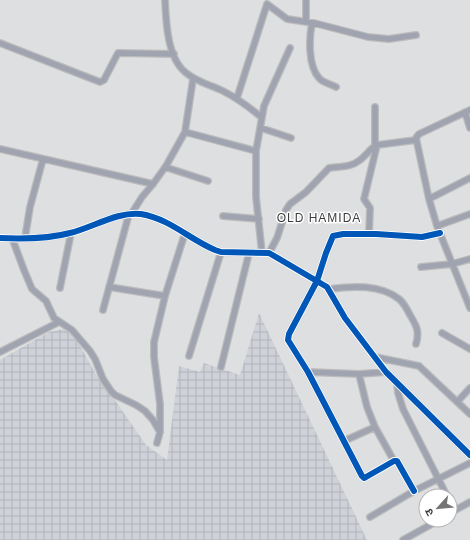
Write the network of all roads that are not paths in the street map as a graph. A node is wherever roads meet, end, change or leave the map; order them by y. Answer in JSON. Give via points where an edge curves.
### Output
{"nodes":[{"id":1,"x":165,"y":0,"type":"edge"},
{"id":2,"x":306,"y":0,"type":"edge"},
{"id":3,"x":267,"y":2,"type":"edge"},
{"id":4,"x":309,"y":22,"type":"junction"},
{"id":5,"x":416,"y":35,"type":"dead end"},
{"id":6,"x":0,"y":43,"type":"edge"},
{"id":7,"x":290,"y":48,"type":"dead end"},
{"id":8,"x":174,"y":54,"type":"junction"},
{"id":9,"x":193,"y":79,"type":"junction"},
{"id":10,"x":336,"y":86,"type":"dead end"},
{"id":11,"x":237,"y":98,"type":"junction"},
{"id":12,"x":375,"y":108,"type":"dead end"},
{"id":13,"x":467,"y":111,"type":"edge"},
{"id":14,"x":261,"y":117,"type":"junction"},
{"id":15,"x":260,"y":128,"type":"junction"},
{"id":16,"x":470,"y":128,"type":"edge"},
{"id":17,"x":185,"y":132,"type":"junction"},
{"id":18,"x":291,"y":138,"type":"dead end"},
{"id":19,"x":416,"y":140,"type":"junction"},
{"id":20,"x":376,"y":145,"type":"junction"},
{"id":21,"x":0,"y":149,"type":"edge"},
{"id":22,"x":256,"y":150,"type":"junction"},
{"id":23,"x":43,"y":159,"type":"junction"},
{"id":24,"x":165,"y":167,"type":"junction"},
{"id":25,"x":470,"y":178,"type":"edge"},
{"id":26,"x":208,"y":181,"type":"dead end"},
{"id":27,"x":153,"y":184,"type":"junction"},
{"id":28,"x":429,"y":199,"type":"junction"},
{"id":29,"x":130,"y":214,"type":"junction"},
{"id":30,"x":470,"y":214,"type":"edge"},
{"id":31,"x":223,"y":216,"type":"dead end"},
{"id":32,"x":259,"y":219,"type":"junction"},
{"id":33,"x":437,"y":226,"type":"junction"},
{"id":34,"x":71,"y":233,"type":"junction"},
{"id":35,"x":185,"y":233,"type":"junction"},
{"id":36,"x":440,"y":233,"type":"junction"},
{"id":37,"x":369,"y":234,"type":"junction"},
{"id":38,"x":0,"y":238,"type":"edge"},
{"id":39,"x":12,"y":238,"type":"junction"},
{"id":40,"x":24,"y":238,"type":"junction"},
{"id":41,"x":221,"y":252,"type":"junction"},
{"id":42,"x":248,"y":253,"type":"junction"},
{"id":43,"x":262,"y":253,"type":"junction"},
{"id":44,"x":269,"y":253,"type":"junction"},
{"id":45,"x":470,"y":259,"type":"edge"},
{"id":46,"x":452,"y":264,"type":"junction"},
{"id":47,"x":421,"y":267,"type":"dead end"},
{"id":48,"x":317,"y":281,"type":"junction"},
{"id":49,"x":109,"y":287,"type":"junction"},
{"id":50,"x":60,"y":288,"type":"dead end"},
{"id":51,"x":329,"y":290,"type":"junction"},
{"id":52,"x":165,"y":296,"type":"junction"},
{"id":53,"x":470,"y":308,"type":"edge"},
{"id":54,"x":103,"y":310,"type":"dead end"},
{"id":55,"x":59,"y":322,"type":"junction"},
{"id":56,"x":442,"y":332,"type":"dead end"},
{"id":57,"x":416,"y":344,"type":"dead end"},
{"id":58,"x":470,"y":349,"type":"edge"},
{"id":59,"x":0,"y":352,"type":"edge"},
{"id":60,"x":189,"y":356,"type":"dead end"},
{"id":61,"x":375,"y":357,"type":"junction"},
{"id":62,"x":221,"y":367,"type":"dead end"},
{"id":63,"x":308,"y":372,"type":"junction"},
{"id":64,"x":386,"y":372,"type":"junction"},
{"id":65,"x":358,"y":374,"type":"junction"},
{"id":66,"x":397,"y":383,"type":"junction"},
{"id":67,"x":470,"y":388,"type":"edge"},
{"id":68,"x":458,"y":401,"type":"junction"},
{"id":69,"x":470,"y":414,"type":"edge"},
{"id":70,"x":375,"y":426,"type":"junction"},
{"id":71,"x":160,"y":432,"type":"junction"},
{"id":72,"x":344,"y":441,"type":"junction"},
{"id":73,"x":157,"y":443,"type":"dead end"},
{"id":74,"x":470,"y":455,"type":"edge"},
{"id":75,"x":394,"y":461,"type":"junction"},
{"id":76,"x":470,"y":462,"type":"edge"},
{"id":77,"x":438,"y":479,"type":"junction"},
{"id":78,"x":443,"y":488,"type":"edge"},
{"id":79,"x":414,"y":492,"type":"junction"},
{"id":80,"x":470,"y":502,"type":"edge"},
{"id":81,"x":458,"y":509,"type":"edge"},
{"id":82,"x":370,"y":517,"type":"dead end"},
{"id":83,"x":424,"y":528,"type":"edge"},
{"id":84,"x":404,"y":540,"type":"edge"}],
"edges":[{"from":1,"to":8,"type":"street","via":[[170,43]]},
{"from":2,"to":4,"type":"street"},
{"from":3,"to":4,"type":"street","via":[[287,19]]},
{"from":3,"to":11,"type":"street"},
{"from":4,"to":5,"type":"street","via":[[368,37],[389,39]]},
{"from":4,"to":10,"type":"street","via":[[309,41],[315,71],[320,79]]},
{"from":6,"to":8,"type":"street","via":[[100,82],[104,80],[118,54]]},
{"from":7,"to":14,"type":"street"},
{"from":8,"to":9,"type":"street","via":[[184,72]]},
{"from":9,"to":11,"type":"street"},
{"from":9,"to":17,"type":"street"},
{"from":11,"to":14,"type":"street"},
{"from":12,"to":20,"type":"street"},
{"from":13,"to":16,"type":"street"},
{"from":13,"to":19,"type":"street","via":[[419,134]]},
{"from":14,"to":15,"type":"street"},
{"from":15,"to":18,"type":"street"},
{"from":15,"to":22,"type":"street"},
{"from":17,"to":22,"type":"street"},
{"from":17,"to":24,"type":"street"},
{"from":19,"to":20,"type":"street"},
{"from":19,"to":28,"type":"street"},
{"from":20,"to":37,"type":"street","via":[[364,199],[370,208]]},
{"from":20,"to":44,"type":"street","via":[[356,163],[329,168],[306,192],[290,204]]},
{"from":21,"to":23,"type":"street"},
{"from":22,"to":32,"type":"street","via":[[256,197]]},
{"from":23,"to":27,"type":"street"},
{"from":23,"to":40,"type":"street"},
{"from":24,"to":26,"type":"street"},
{"from":24,"to":27,"type":"street"},
{"from":25,"to":28,"type":"street"},
{"from":27,"to":29,"type":"street"},
{"from":28,"to":33,"type":"street"},
{"from":29,"to":34,"type":"street"},
{"from":29,"to":35,"type":"street","via":[[161,219]]},
{"from":29,"to":49,"type":"street"},
{"from":30,"to":33,"type":"street"},
{"from":31,"to":32,"type":"street"},
{"from":32,"to":43,"type":"street"},
{"from":33,"to":36,"type":"street"},
{"from":34,"to":40,"type":"street"},
{"from":34,"to":50,"type":"street"},
{"from":35,"to":41,"type":"street","via":[[209,248]]},
{"from":35,"to":52,"type":"street"},
{"from":36,"to":37,"type":"street","via":[[422,237]]},
{"from":36,"to":46,"type":"street"},
{"from":37,"to":48,"type":"street","via":[[333,236]]},
{"from":38,"to":39,"type":"street"},
{"from":39,"to":40,"type":"street"},
{"from":39,"to":55,"type":"street","via":[[32,289],[46,301],[52,315]]},
{"from":41,"to":42,"type":"street"},
{"from":41,"to":60,"type":"street"},
{"from":42,"to":43,"type":"street"},
{"from":42,"to":62,"type":"street"},
{"from":43,"to":44,"type":"street"},
{"from":44,"to":48,"type":"street"},
{"from":45,"to":46,"type":"street"},
{"from":46,"to":47,"type":"street"},
{"from":46,"to":53,"type":"street"},
{"from":48,"to":51,"type":"street"},
{"from":48,"to":63,"type":"street","via":[[288,340]]},
{"from":49,"to":52,"type":"street"},
{"from":49,"to":54,"type":"street"},
{"from":51,"to":57,"type":"street","via":[[369,288],[384,291],[398,299],[418,328]]},
{"from":51,"to":61,"type":"street","via":[[345,318]]},
{"from":52,"to":71,"type":"street","via":[[153,349],[160,404]]},
{"from":55,"to":59,"type":"street"},
{"from":55,"to":71,"type":"street","via":[[72,330],[90,351],[111,391],[145,410]]},
{"from":56,"to":58,"type":"street"},
{"from":61,"to":64,"type":"street"},
{"from":61,"to":68,"type":"street","via":[[419,366]]},
{"from":63,"to":65,"type":"street"},
{"from":63,"to":72,"type":"street"},
{"from":64,"to":65,"type":"street"},
{"from":64,"to":66,"type":"street"},
{"from":65,"to":70,"type":"street"},
{"from":66,"to":74,"type":"street"},
{"from":66,"to":77,"type":"street","via":[[403,409]]},
{"from":67,"to":68,"type":"street"},
{"from":68,"to":69,"type":"street"},
{"from":70,"to":72,"type":"street"},
{"from":70,"to":75,"type":"street"},
{"from":71,"to":73,"type":"street"},
{"from":72,"to":75,"type":"street","via":[[364,478]]},
{"from":75,"to":79,"type":"street","via":[[399,462]]},
{"from":76,"to":77,"type":"street"},
{"from":77,"to":78,"type":"street"},
{"from":77,"to":79,"type":"street"},
{"from":79,"to":82,"type":"street"},
{"from":80,"to":81,"type":"street"},
{"from":83,"to":84,"type":"street"}]}
